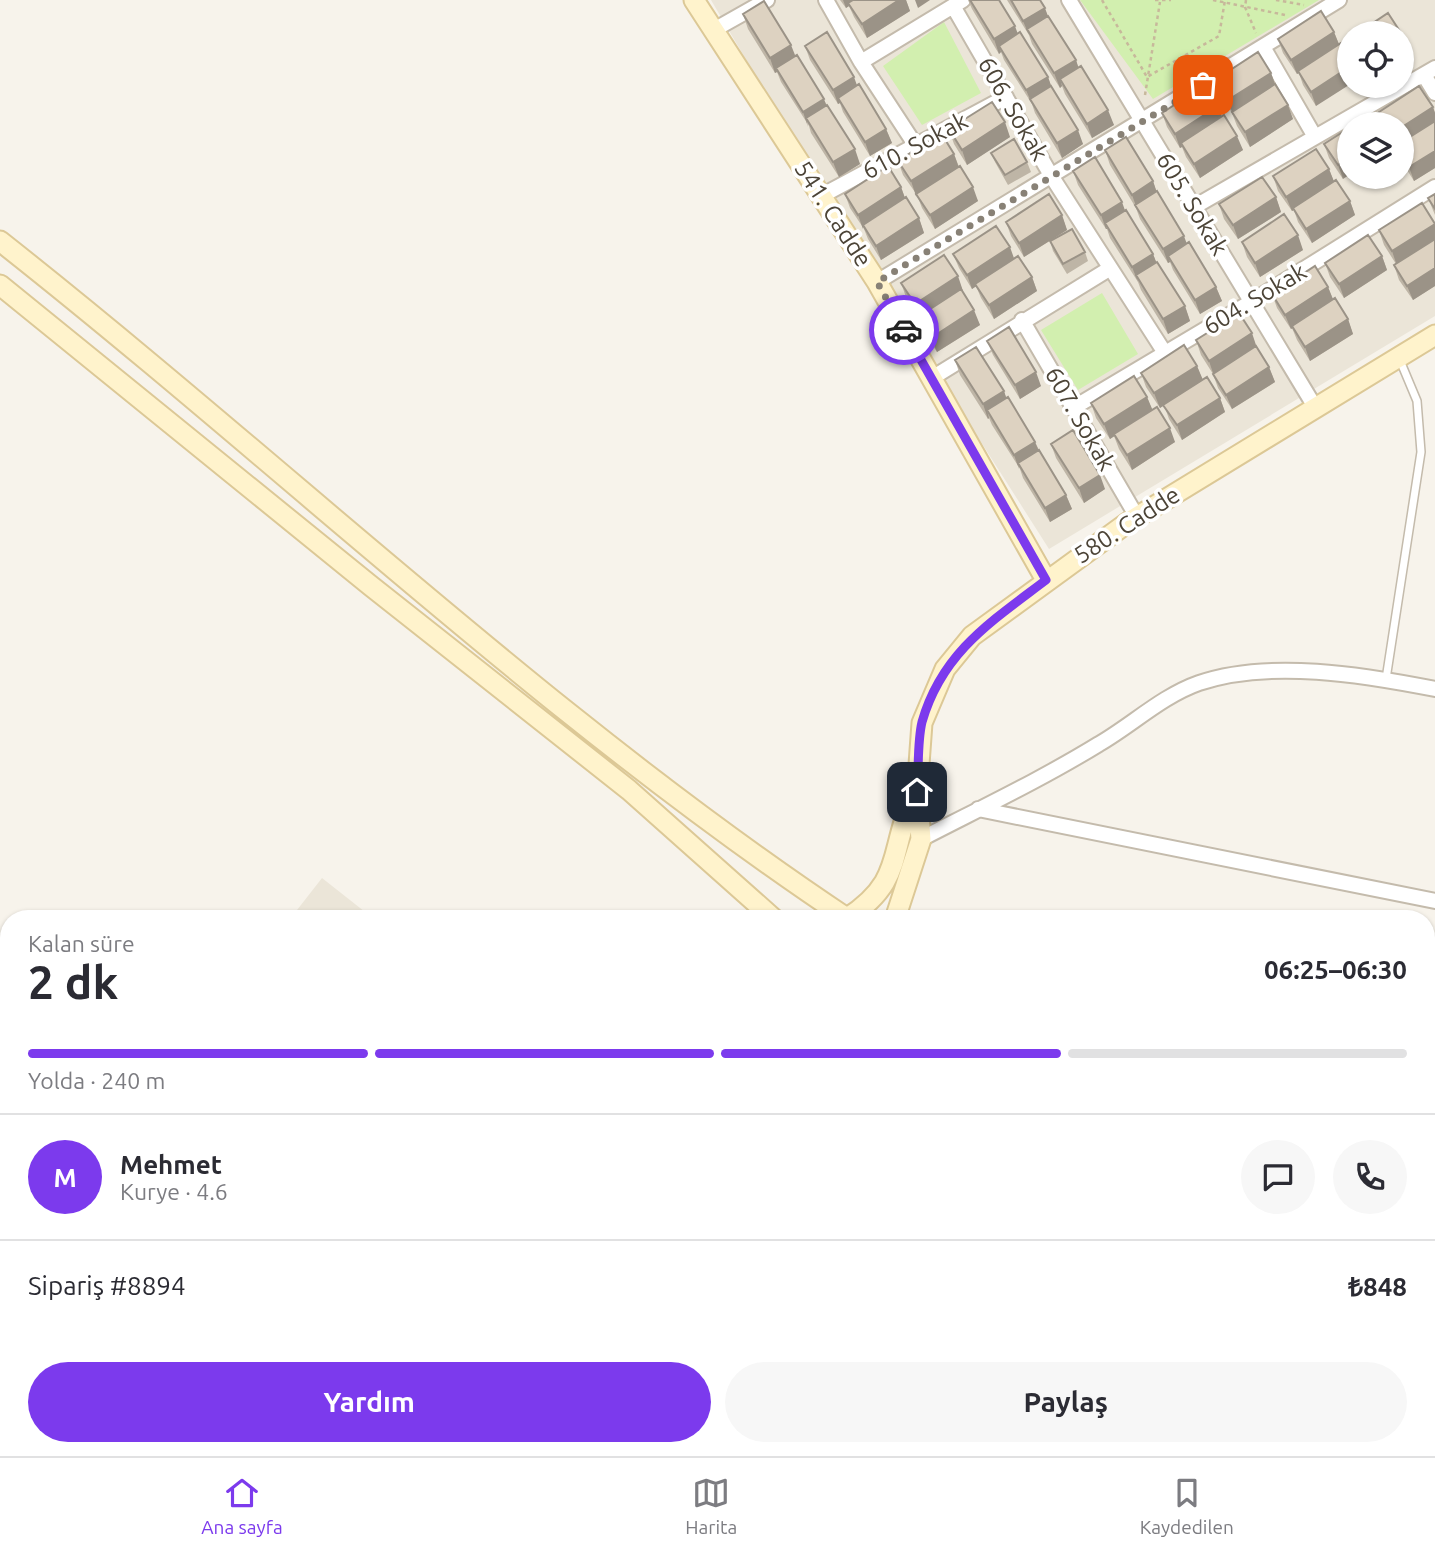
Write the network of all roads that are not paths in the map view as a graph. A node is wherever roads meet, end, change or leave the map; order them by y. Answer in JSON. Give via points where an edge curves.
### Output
{"nodes":[{"id":1,"x":694,"y":0,"type":"edge"},
{"id":2,"x":767,"y":0,"type":"edge"},
{"id":3,"x":826,"y":0,"type":"edge"},
{"id":4,"x":1069,"y":0,"type":"edge"},
{"id":5,"x":1339,"y":0,"type":"edge"},
{"id":6,"x":958,"y":3,"type":"edge"},
{"id":7,"x":712,"y":31,"type":"junction"},
{"id":8,"x":1263,"y":47,"type":"junction"},
{"id":9,"x":861,"y":62,"type":"junction"},
{"id":10,"x":1429,"y":71,"type":"edge"},
{"id":11,"x":1435,"y":93,"type":"edge"},
{"id":12,"x":1006,"y":97,"type":"junction"},
{"id":13,"x":1142,"y":122,"type":"junction"},
{"id":14,"x":1315,"y":137,"type":"junction"},
{"id":15,"x":916,"y":146,"type":"junction"},
{"id":16,"x":1052,"y":177,"type":"junction"},
{"id":17,"x":1435,"y":187,"type":"edge"},
{"id":18,"x":823,"y":195,"type":"junction"},
{"id":19,"x":1194,"y":207,"type":"junction"},
{"id":20,"x":0,"y":241,"type":"edge"},
{"id":21,"x":1109,"y":270,"type":"junction"},
{"id":22,"x":877,"y":282,"type":"junction"},
{"id":23,"x":0,"y":285,"type":"edge"},
{"id":24,"x":1251,"y":302,"type":"junction"},
{"id":25,"x":1022,"y":320,"type":"junction"},
{"id":26,"x":1435,"y":335,"type":"edge"},
{"id":27,"x":1165,"y":353,"type":"junction"},
{"id":28,"x":1399,"y":357,"type":"junction"},
{"id":29,"x":932,"y":378,"type":"junction"},
{"id":30,"x":1315,"y":407,"type":"junction"},
{"id":31,"x":1073,"y":408,"type":"junction"},
{"id":32,"x":1137,"y":517,"type":"junction"},
{"id":33,"x":1046,"y":580,"type":"junction"},
{"id":34,"x":1386,"y":679,"type":"junction"},
{"id":35,"x":1435,"y":689,"type":"edge"},
{"id":36,"x":917,"y":792,"type":"junction"},
{"id":37,"x":978,"y":809,"type":"junction"},
{"id":38,"x":921,"y":839,"type":"junction"},
{"id":39,"x":1435,"y":901,"type":"edge"},
{"id":40,"x":764,"y":910,"type":"edge"},
{"id":41,"x":833,"y":910,"type":"edge"},
{"id":42,"x":859,"y":910,"type":"edge"},
{"id":43,"x":901,"y":910,"type":"edge"}],
"edges":[{"from":1,"to":7,"type":"main road","name":"541. Cadde"},
{"from":2,"to":7,"type":"street"},
{"from":3,"to":9,"type":"street"},
{"from":4,"to":13,"type":"street","name":"605. Sokak"},
{"from":5,"to":8,"type":"street"},
{"from":6,"to":9,"type":"street"},
{"from":6,"to":12,"type":"street","name":"606. Sokak"},
{"from":7,"to":18,"type":"main road","name":"541. Cadde"},
{"from":8,"to":13,"type":"street"},
{"from":8,"to":14,"type":"street"},
{"from":9,"to":15,"type":"street"},
{"from":10,"to":11,"type":"street"},
{"from":10,"to":14,"type":"street"},
{"from":12,"to":15,"type":"street","name":"610. Sokak"},
{"from":12,"to":16,"type":"street","name":"606. Sokak"},
{"from":13,"to":16,"type":"street"},
{"from":13,"to":19,"type":"street","name":"605. Sokak"},
{"from":14,"to":19,"type":"street"},
{"from":15,"to":18,"type":"street","name":"610. Sokak"},
{"from":16,"to":21,"type":"street","name":"606. Sokak"},
{"from":16,"to":22,"type":"street"},
{"from":17,"to":24,"type":"street","name":"604. Sokak"},
{"from":18,"to":22,"type":"main road","name":"541. Cadde"},
{"from":19,"to":24,"type":"street","name":"605. Sokak"},
{"from":20,"to":41,"type":"main road","via":[[576,716],[779,874]]},
{"from":21,"to":25,"type":"street"},
{"from":21,"to":27,"type":"street","name":"606. Sokak"},
{"from":22,"to":29,"type":"main road","name":"541. Cadde"},
{"from":23,"to":40,"type":"main road","via":[[629,790]]},
{"from":24,"to":27,"type":"street","name":"604. Sokak"},
{"from":24,"to":30,"type":"street","name":"605. Sokak"},
{"from":25,"to":29,"type":"street"},
{"from":25,"to":31,"type":"street","name":"607. Sokak"},
{"from":26,"to":28,"type":"main road","name":"580. Cadde"},
{"from":27,"to":31,"type":"street","name":"604. Sokak"},
{"from":28,"to":30,"type":"main road","name":"580. Cadde"},
{"from":28,"to":34,"type":"lane","via":[[1417,401],[1422,443]]},
{"from":29,"to":33,"type":"main road","name":"541. Cadde"},
{"from":30,"to":32,"type":"main road","name":"580. Cadde"},
{"from":31,"to":32,"type":"street","name":"607. Sokak"},
{"from":32,"to":33,"type":"main road","name":"580. Cadde"},
{"from":33,"to":36,"type":"main road","name":"580. Cadde","via":[[972,636],[945,669],[922,723]]},
{"from":34,"to":35,"type":"street"},
{"from":34,"to":37,"type":"street","via":[[1278,672],[1199,683],[1082,755]]},
{"from":36,"to":38,"type":"main road"},
{"from":36,"to":42,"type":"main road","via":[[903,817],[889,878],[879,894]]},
{"from":37,"to":38,"type":"street"},
{"from":37,"to":39,"type":"street"},
{"from":38,"to":43,"type":"main road"}]}
